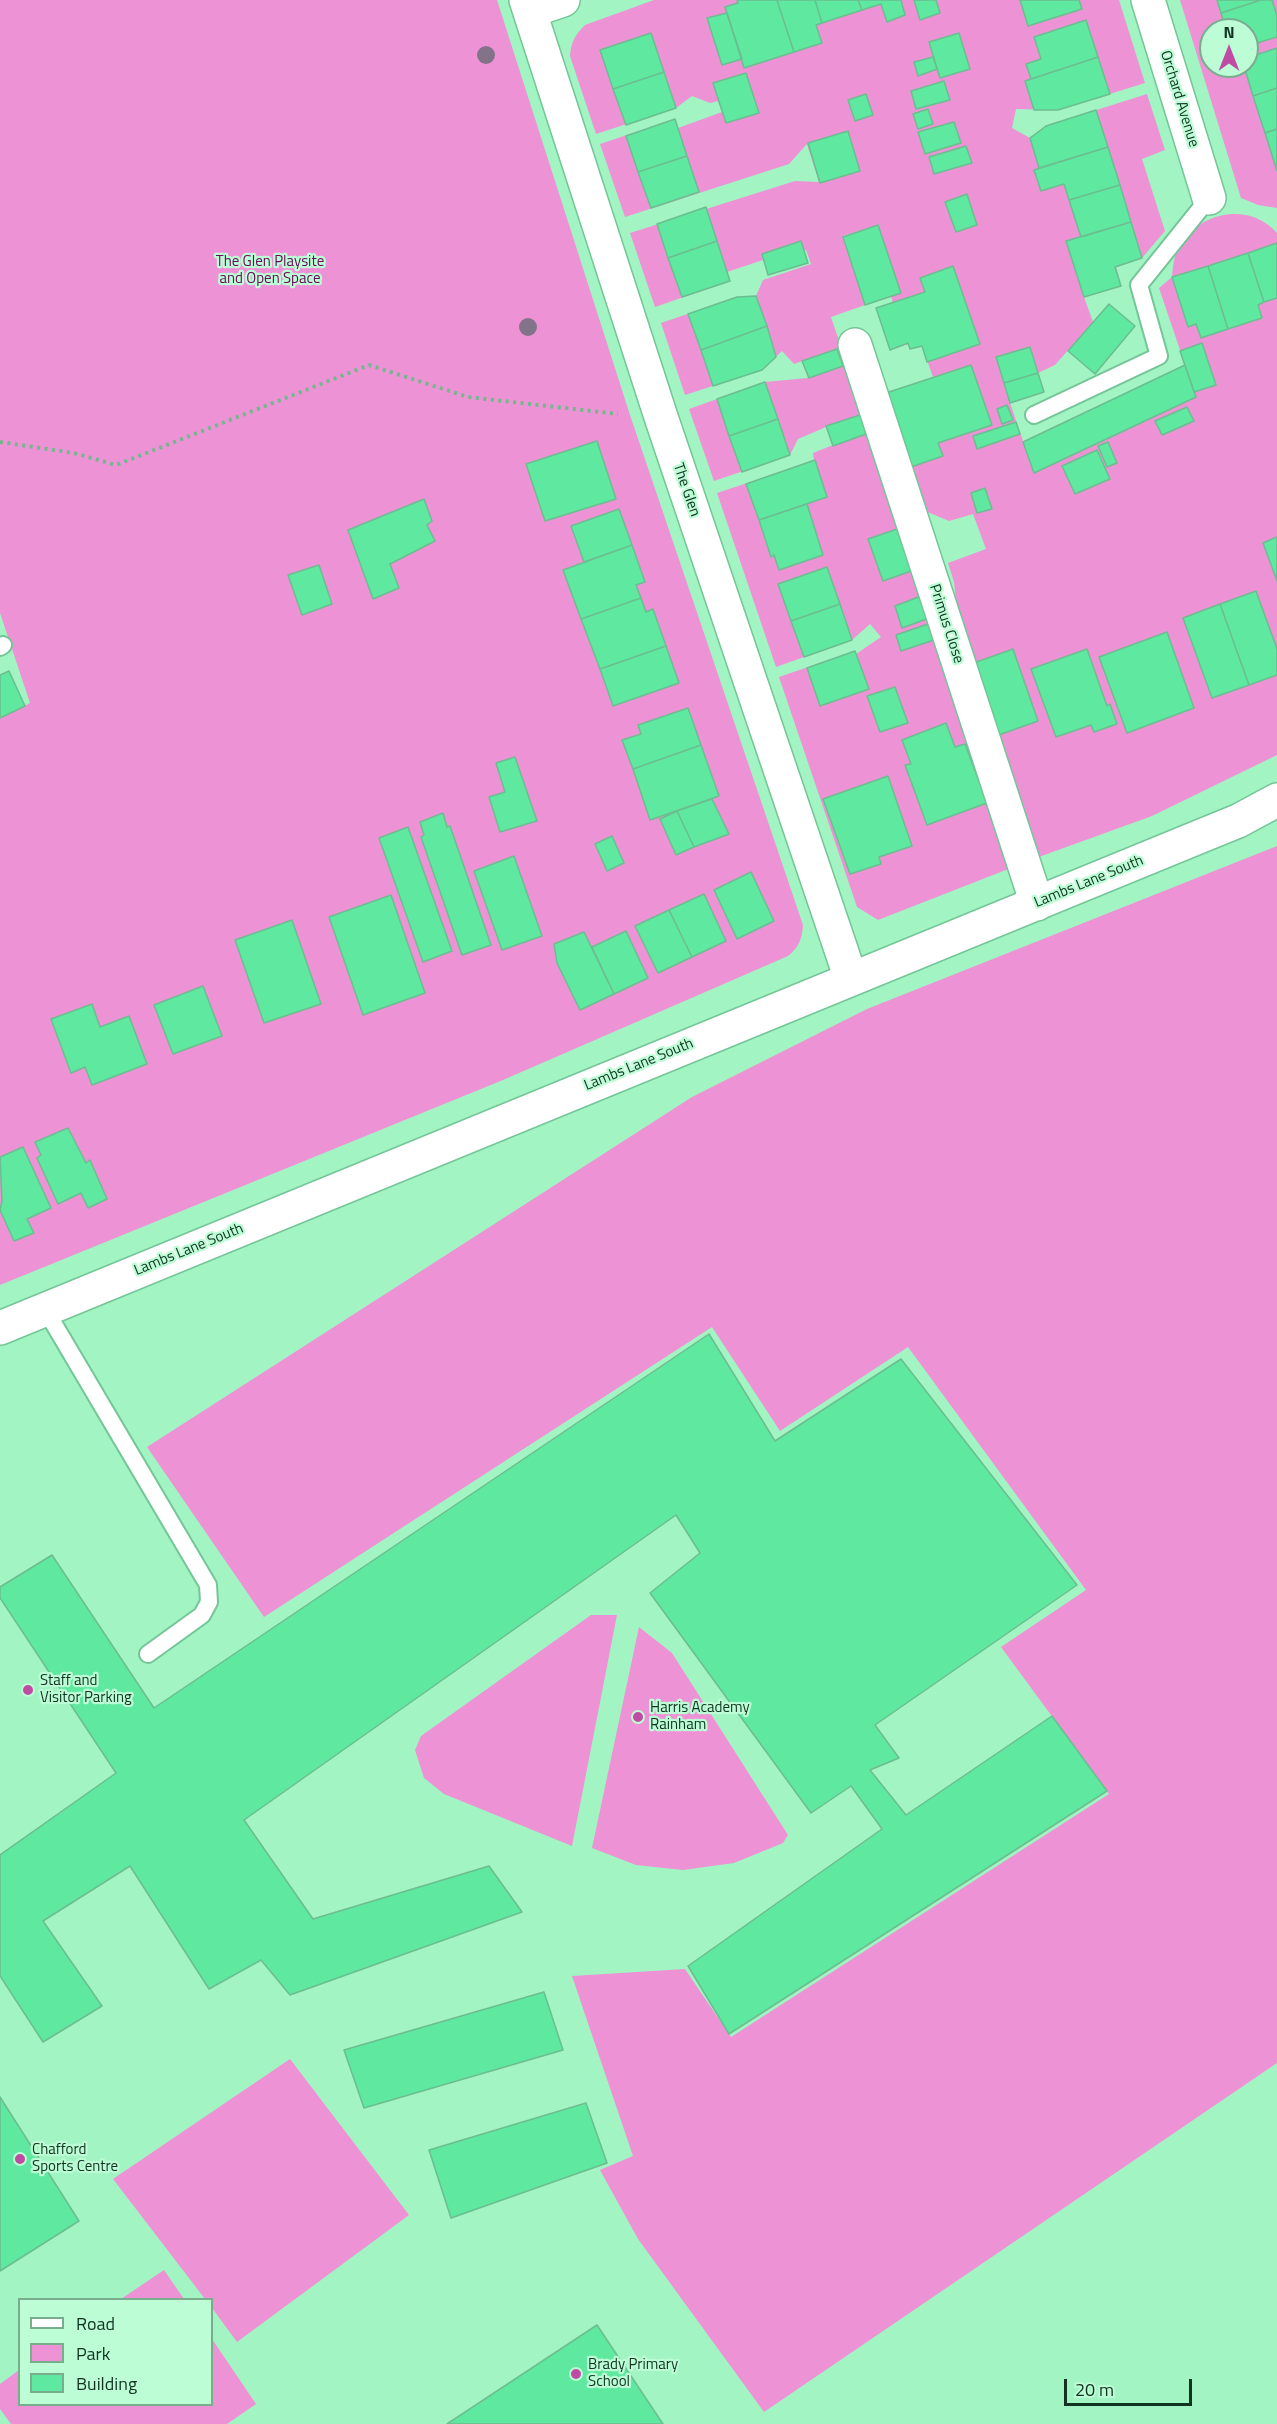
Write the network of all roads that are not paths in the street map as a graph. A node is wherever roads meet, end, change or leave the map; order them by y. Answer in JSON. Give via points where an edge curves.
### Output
{"nodes":[{"id":1,"x":563,"y":0,"type":"edge"},
{"id":2,"x":1148,"y":0,"type":"edge"},
{"id":3,"x":528,"y":6,"type":"edge"},
{"id":4,"x":1209,"y":198,"type":"joint"},
{"id":5,"x":855,"y":345,"type":"dead end"},
{"id":6,"x":1034,"y":415,"type":"dead end"},
{"id":7,"x":1277,"y":800,"type":"edge"},
{"id":8,"x":1037,"y":904,"type":"junction"},
{"id":9,"x":850,"y":979,"type":"junction"},
{"id":10,"x":45,"y":1309,"type":"junction"},
{"id":11,"x":0,"y":1328,"type":"edge"},
{"id":12,"x":148,"y":1654,"type":"dead end"}],
"edges":[{"from":1,"to":3,"type":"street"},
{"from":2,"to":4,"type":"street","name":"Orchard Avenue"},
{"from":3,"to":9,"type":"street","name":"The Glen"},
{"from":4,"to":6,"type":"lane","via":[[1139,285],[1159,356]]},
{"from":5,"to":8,"type":"street","name":"Primus Close"},
{"from":7,"to":8,"type":"street","name":"Lambs Lane South","via":[[1238,821]]},
{"from":8,"to":9,"type":"street","name":"Lambs Lane South"},
{"from":9,"to":10,"type":"street","name":"Lambs Lane South"},
{"from":10,"to":11,"type":"street","name":"Lambs Lane South"},
{"from":10,"to":12,"type":"lane","via":[[208,1585],[209,1602],[202,1615]]}]}
